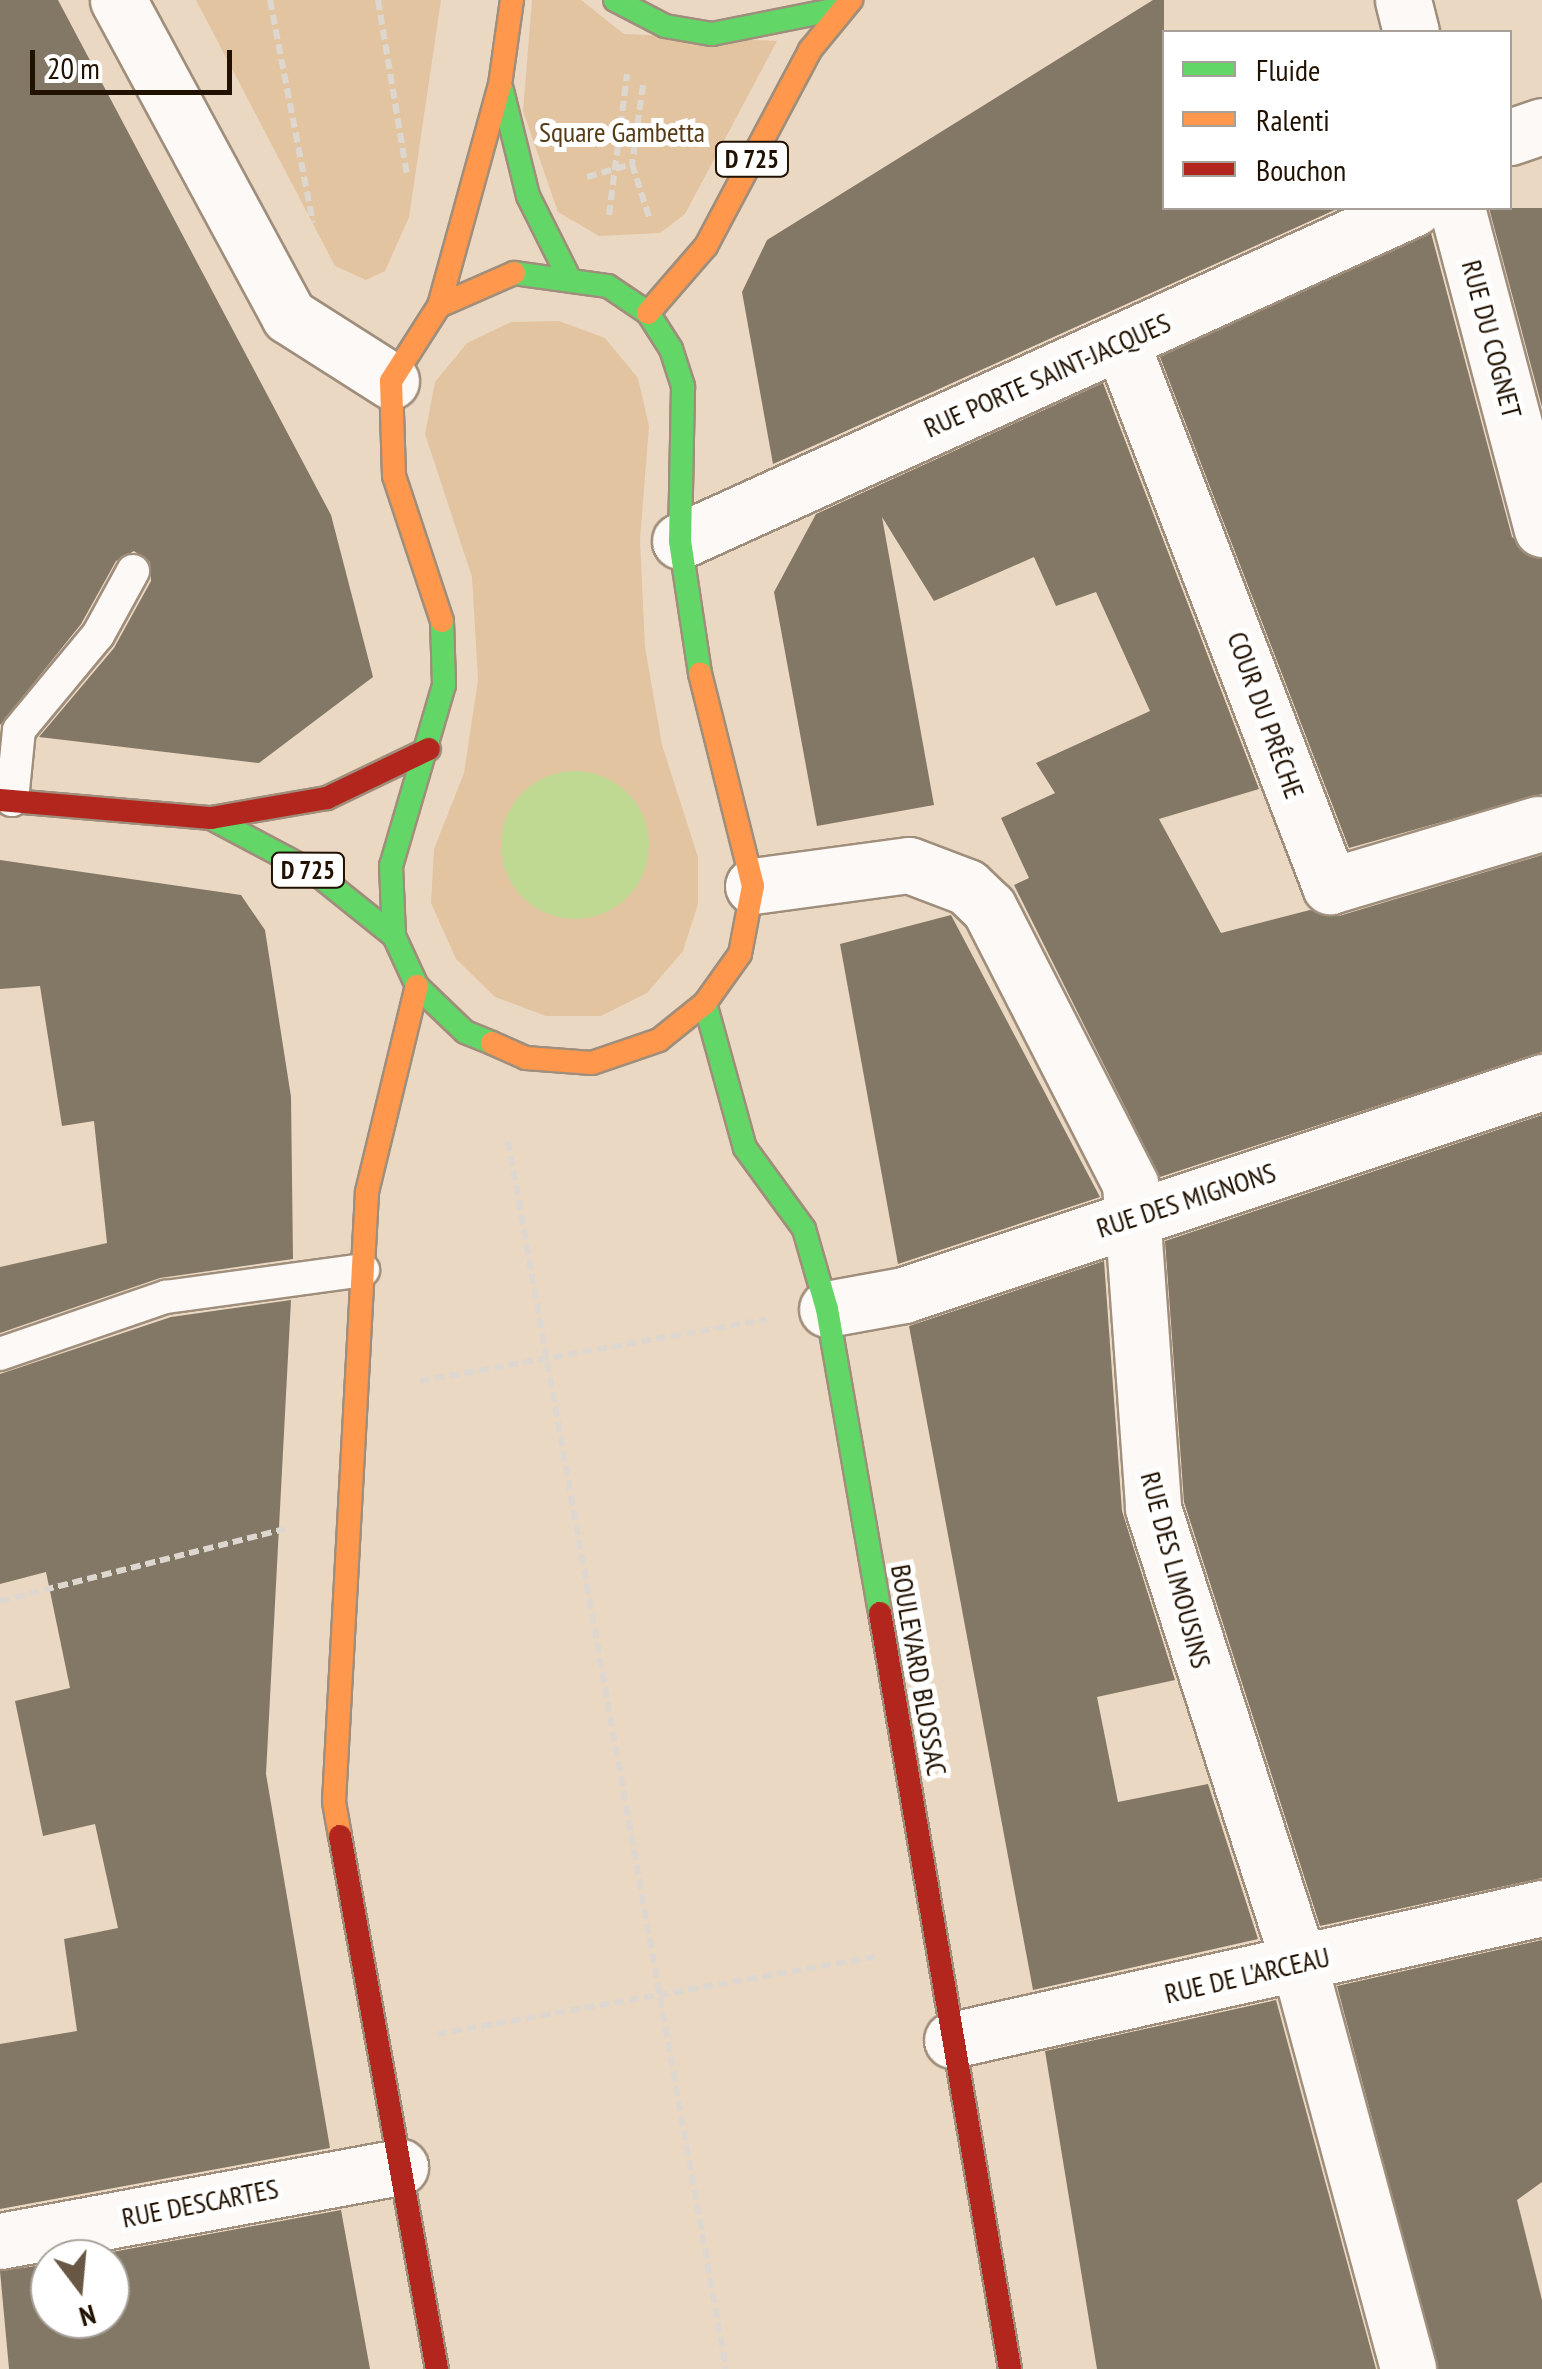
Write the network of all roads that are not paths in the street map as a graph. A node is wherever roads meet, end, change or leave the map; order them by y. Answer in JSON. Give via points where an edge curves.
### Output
{"nodes":[{"id":1,"x":118,"y":0,"type":"edge"},
{"id":2,"x":512,"y":0,"type":"edge"},
{"id":3,"x":616,"y":0,"type":"edge"},
{"id":4,"x":1402,"y":0,"type":"edge"},
{"id":5,"x":846,"y":4,"type":"edge"},
{"id":6,"x":1410,"y":30,"type":"edge"},
{"id":7,"x":500,"y":85,"type":"junction"},
{"id":8,"x":1542,"y":126,"type":"edge"},
{"id":9,"x":1512,"y":136,"type":"edge"},
{"id":10,"x":1410,"y":210,"type":"edge"},
{"id":11,"x":1458,"y":210,"type":"edge"},
{"id":12,"x":567,"y":274,"type":"junction"},
{"id":13,"x":439,"y":306,"type":"junction"},
{"id":14,"x":648,"y":313,"type":"junction"},
{"id":15,"x":1121,"y":342,"type":"junction"},
{"id":16,"x":391,"y":381,"type":"junction"},
{"id":17,"x":1542,"y":529,"type":"edge"},
{"id":18,"x":680,"y":540,"type":"junction"},
{"id":19,"x":133,"y":571,"type":"dead end"},
{"id":20,"x":429,"y":749,"type":"junction"},
{"id":21,"x":6,"y":800,"type":"edge"},
{"id":22,"x":211,"y":818,"type":"junction"},
{"id":23,"x":1538,"y":824,"type":"dead end"},
{"id":24,"x":753,"y":886,"type":"junction"},
{"id":25,"x":394,"y":936,"type":"junction"},
{"id":26,"x":417,"y":986,"type":"junction"},
{"id":27,"x":705,"y":1003,"type":"junction"},
{"id":28,"x":1542,"y":1082,"type":"edge"},
{"id":29,"x":1138,"y":1215,"type":"junction"},
{"id":30,"x":363,"y":1270,"type":"junction"},
{"id":31,"x":827,"y":1309,"type":"junction"},
{"id":32,"x":0,"y":1354,"type":"edge"},
{"id":33,"x":1542,"y":1908,"type":"edge"},
{"id":34,"x":1300,"y":1964,"type":"junction"},
{"id":35,"x":952,"y":2040,"type":"junction"},
{"id":36,"x":400,"y":2167,"type":"junction"},
{"id":37,"x":0,"y":2241,"type":"edge"},
{"id":38,"x":437,"y":2369,"type":"edge"},
{"id":39,"x":1010,"y":2369,"type":"edge"},
{"id":40,"x":1408,"y":2369,"type":"edge"}],
"edges":[{"from":1,"to":16,"type":"street","via":[[289,316]]},
{"from":2,"to":7,"type":"main road"},
{"from":3,"to":5,"type":"main road","number":"D 725","via":[[647,18],[712,34]]},
{"from":4,"to":6,"type":"street"},
{"from":5,"to":14,"type":"main road","number":"D 725","via":[[691,262]]},
{"from":7,"to":12,"type":"main road","via":[[528,196]]},
{"from":7,"to":13,"type":"main road"},
{"from":8,"to":9,"type":"street"},
{"from":10,"to":15,"type":"street","name":"RUE PORTE SAINT-JACQUES"},
{"from":11,"to":17,"type":"street","name":"RUE DU COGNET"},
{"from":12,"to":13,"type":"main road","via":[[514,273]]},
{"from":12,"to":14,"type":"main road","via":[[608,286]]},
{"from":13,"to":16,"type":"main road"},
{"from":14,"to":18,"type":"main road","via":[[683,387]]},
{"from":15,"to":18,"type":"street","name":"RUE PORTE SAINT-JACQUES"},
{"from":15,"to":23,"type":"street","name":"COUR DU PRÊCHE","via":[[1330,886]]},
{"from":16,"to":20,"type":"main road","via":[[394,476],[444,627]]},
{"from":18,"to":24,"type":"main road","via":[[704,717]]},
{"from":19,"to":21,"type":"lane","via":[[98,635],[20,730]]},
{"from":20,"to":22,"type":"main road","number":"D 725","via":[[327,798]]},
{"from":20,"to":25,"type":"main road","via":[[391,866]]},
{"from":21,"to":22,"type":"main road","number":"D 725"},
{"from":22,"to":25,"type":"main road","number":"D 725","via":[[318,875]]},
{"from":24,"to":27,"type":"main road","via":[[740,954]]},
{"from":24,"to":29,"type":"street","name":"RUE DES LIMOUSINS","via":[[909,866],[940,870],[989,908]]},
{"from":25,"to":26,"type":"main road"},
{"from":26,"to":27,"type":"main road","via":[[465,1032],[526,1058],[576,1062],[659,1040]]},
{"from":26,"to":30,"type":"main road","via":[[378,1126]]},
{"from":27,"to":31,"type":"main road","name":"BOULEVARD BLOSSAC","via":[[744,1148],[804,1229]]},
{"from":28,"to":29,"type":"street","name":"RUE DES MIGNONS"},
{"from":29,"to":31,"type":"street","name":"RUE DES MIGNONS","via":[[904,1295]]},
{"from":29,"to":34,"type":"street","name":"RUE DES LIMOUSINS","via":[[1140,1429],[1153,1508]]},
{"from":30,"to":32,"type":"lane","via":[[166,1296]]},
{"from":30,"to":36,"type":"main road","via":[[334,1802]]},
{"from":31,"to":35,"type":"main road","name":"BOULEVARD BLOSSAC"},
{"from":33,"to":34,"type":"street","name":"RUE DE L'ARCEAU"},
{"from":34,"to":35,"type":"street","name":"RUE DE L'ARCEAU"},
{"from":34,"to":40,"type":"street","name":"RUE DES LIMOUSINS"},
{"from":35,"to":39,"type":"main road","name":"BOULEVARD BLOSSAC"},
{"from":36,"to":37,"type":"street","name":"RUE DESCARTES"},
{"from":36,"to":38,"type":"main road"}]}
